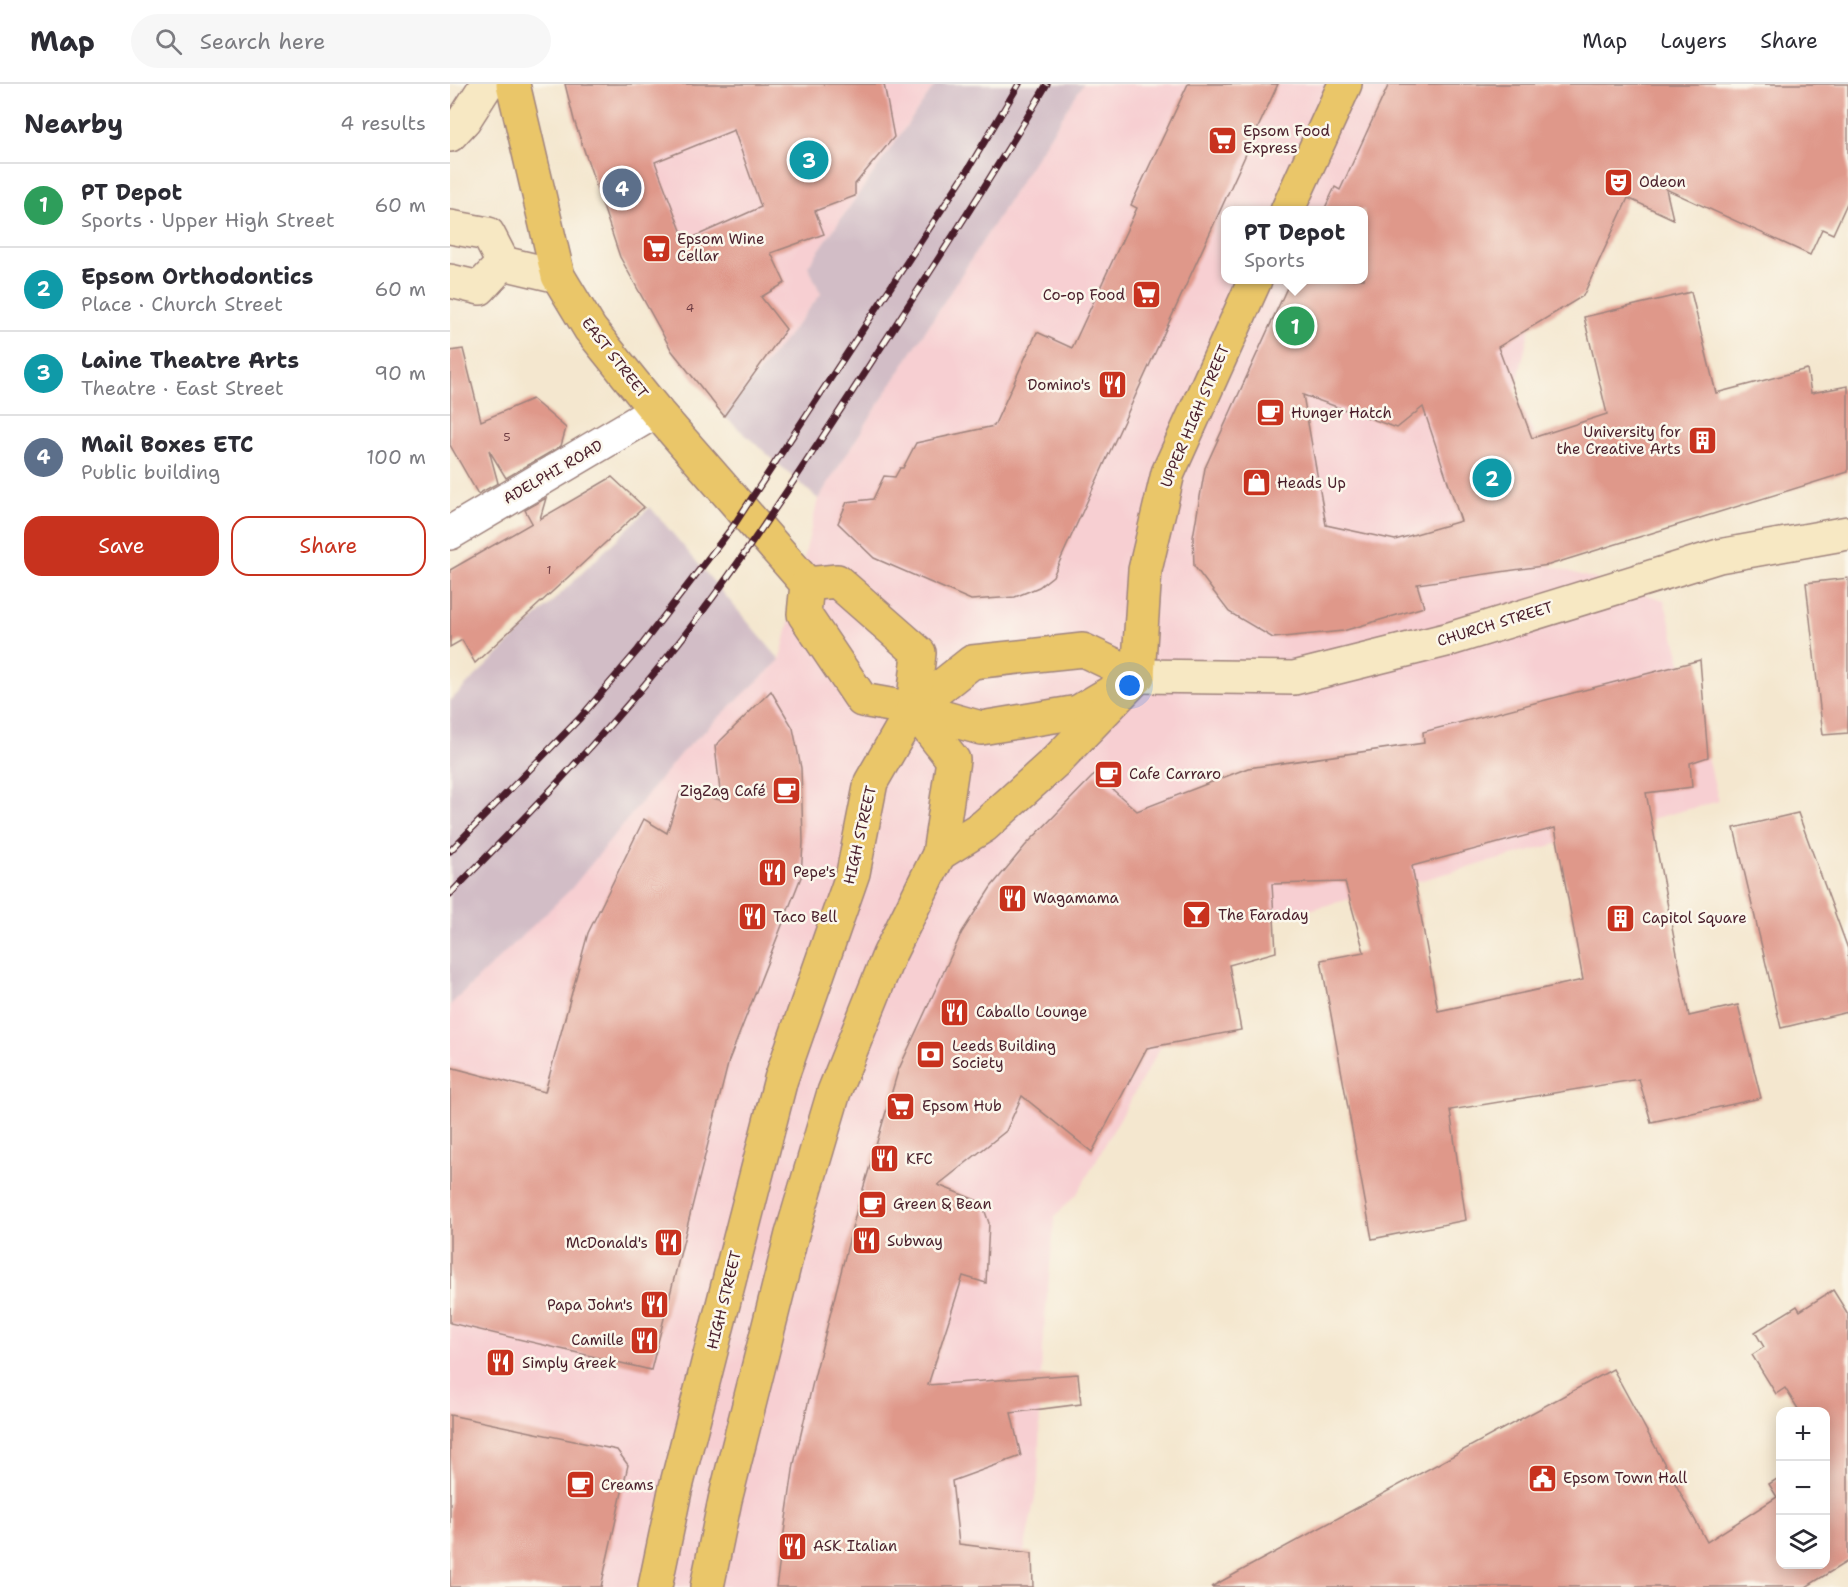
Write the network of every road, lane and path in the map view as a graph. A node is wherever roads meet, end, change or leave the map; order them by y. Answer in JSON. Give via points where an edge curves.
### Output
{"nodes":[{"id":1,"x":487,"y":84,"type":"edge"},
{"id":2,"x":513,"y":84,"type":"edge"},
{"id":3,"x":1345,"y":84,"type":"edge"},
{"id":4,"x":450,"y":135,"type":"edge"},
{"id":5,"x":1289,"y":206,"type":"edge"},
{"id":6,"x":450,"y":227,"type":"edge"},
{"id":7,"x":503,"y":263,"type":"junction"},
{"id":8,"x":558,"y":276,"type":"junction"},
{"id":9,"x":450,"y":281,"type":"edge"},
{"id":10,"x":1253,"y":284,"type":"edge"},
{"id":11,"x":656,"y":411,"type":"junction"},
{"id":12,"x":450,"y":533,"type":"edge"},
{"id":13,"x":1848,"y":533,"type":"edge"},
{"id":14,"x":807,"y":584,"type":"junction"},
{"id":15,"x":1138,"y":676,"type":"junction"},
{"id":16,"x":913,"y":709,"type":"junction"},
{"id":17,"x":939,"y":854,"type":"junction"},
{"id":18,"x":655,"y":1587,"type":"edge"},
{"id":19,"x":707,"y":1587,"type":"edge"}],
"edges":[{"from":1,"to":4,"type":"main road"},
{"from":2,"to":8,"type":"main road","name":"EAST STREET"},
{"from":3,"to":5,"type":"main road"},
{"from":6,"to":7,"type":"main road","via":[[488,234]]},
{"from":7,"to":8,"type":"main road"},
{"from":7,"to":9,"type":"main road","via":[[480,288]]},
{"from":8,"to":11,"type":"main road","name":"EAST STREET","via":[[590,329]]},
{"from":10,"to":15,"type":"main road","name":"UPPER HIGH STREET","via":[[1168,473],[1145,570]]},
{"from":11,"to":12,"type":"street","name":"ADELPHI ROAD"},
{"from":11,"to":14,"type":"main road","name":"EAST STREET"},
{"from":13,"to":15,"type":"main road","name":"CHURCH STREET","via":[[1719,556],[1450,639],[1294,678]]},
{"from":14,"to":16,"type":"main road","via":[[804,614],[862,700]]},
{"from":14,"to":16,"type":"main road","via":[[837,581],[919,653]]},
{"from":15,"to":16,"type":"main road","via":[[1078,712],[1010,724],[981,728]]},
{"from":15,"to":16,"type":"main road","via":[[1083,650],[972,662]]},
{"from":15,"to":17,"type":"main road","via":[[1057,760],[984,826]]},
{"from":16,"to":17,"type":"main road","via":[[953,760]]},
{"from":16,"to":18,"type":"main road","name":"HIGH STREET","via":[[871,782],[853,873],[781,1078],[675,1491]]},
{"from":17,"to":19,"type":"main road","via":[[890,955],[834,1092],[792,1234]]}]}
